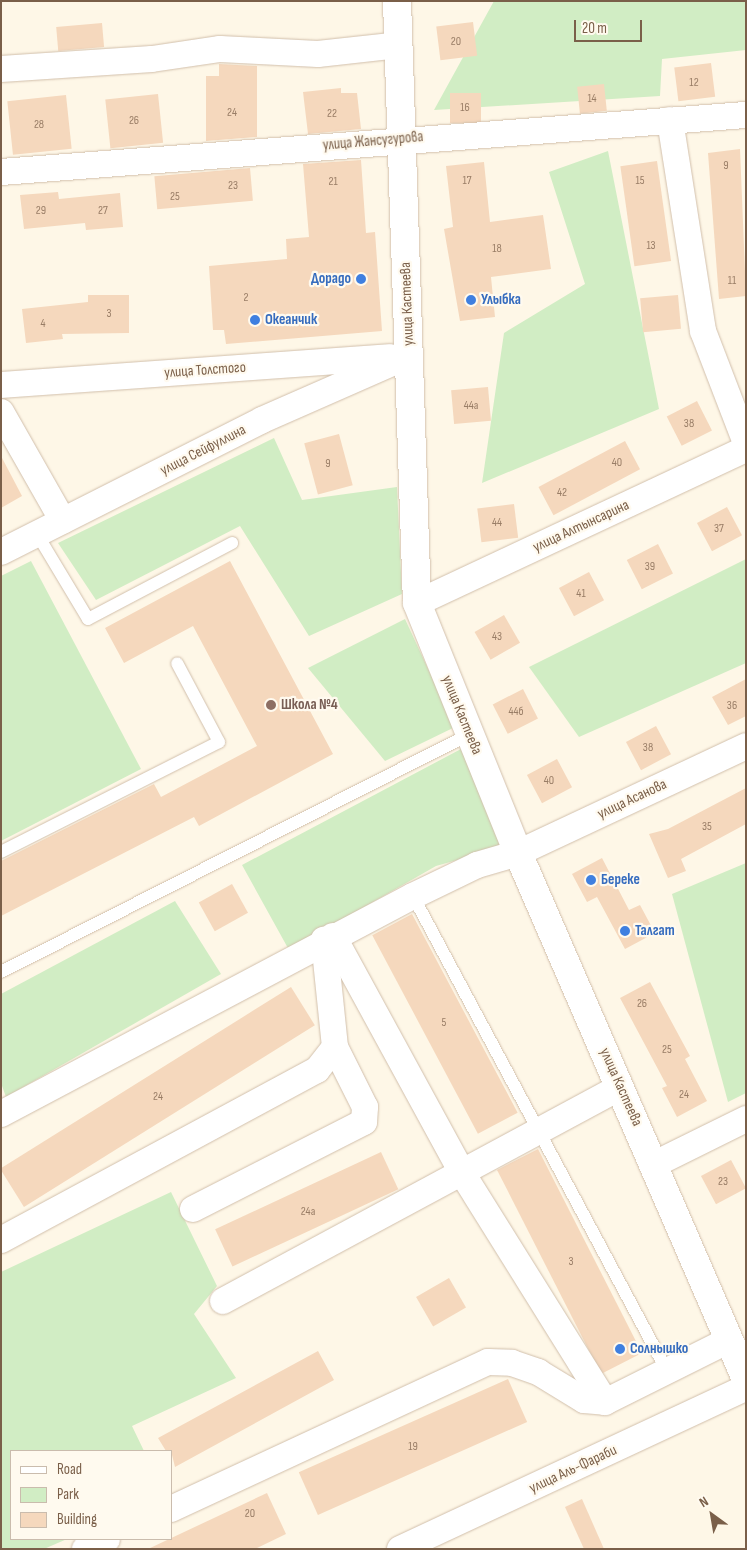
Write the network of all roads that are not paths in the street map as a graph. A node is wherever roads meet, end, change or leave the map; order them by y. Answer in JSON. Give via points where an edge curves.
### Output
{"nodes":[{"id":1,"x":397,"y":1,"type":"edge"},
{"id":2,"x":398,"y":45,"type":"junction"},
{"id":3,"x":1,"y":69,"type":"edge"},
{"id":4,"x":746,"y":115,"type":"edge"},
{"id":5,"x":670,"y":120,"type":"junction"},
{"id":6,"x":401,"y":139,"type":"junction"},
{"id":7,"x":1,"y":172,"type":"edge"},
{"id":8,"x":408,"y":356,"type":"junction"},
{"id":9,"x":1,"y":385,"type":"edge"},
{"id":10,"x":1,"y":412,"type":"edge"},
{"id":11,"x":746,"y":443,"type":"edge"},
{"id":12,"x":746,"y":449,"type":"edge"},
{"id":13,"x":64,"y":521,"type":"junction"},
{"id":14,"x":37,"y":534,"type":"junction"},
{"id":15,"x":232,"y":543,"type":"dead end"},
{"id":16,"x":1,"y":552,"type":"edge"},
{"id":17,"x":417,"y":603,"type":"junction"},
{"id":18,"x":177,"y":663,"type":"dead end"},
{"id":19,"x":470,"y":734,"type":"junction"},
{"id":20,"x":746,"y":746,"type":"edge"},
{"id":21,"x":1,"y":852,"type":"edge"},
{"id":22,"x":518,"y":853,"type":"junction"},
{"id":23,"x":413,"y":896,"type":"junction"},
{"id":24,"x":329,"y":938,"type":"junction"},
{"id":25,"x":1,"y":972,"type":"edge"},
{"id":26,"x":334,"y":1047,"type":"junction"},
{"id":27,"x":620,"y":1087,"type":"junction"},
{"id":28,"x":1,"y":1114,"type":"edge"},
{"id":29,"x":746,"y":1119,"type":"edge"},
{"id":30,"x":541,"y":1130,"type":"junction"},
{"id":31,"x":655,"y":1164,"type":"junction"},
{"id":32,"x":462,"y":1173,"type":"junction"},
{"id":33,"x":193,"y":1209,"type":"dead end"},
{"id":34,"x":1,"y":1240,"type":"edge"},
{"id":35,"x":223,"y":1301,"type":"dead end"},
{"id":36,"x":730,"y":1340,"type":"junction"},
{"id":37,"x":667,"y":1371,"type":"junction"},
{"id":38,"x":746,"y":1379,"type":"edge"},
{"id":39,"x":746,"y":1388,"type":"edge"},
{"id":40,"x":605,"y":1402,"type":"junction"},
{"id":41,"x":172,"y":1509,"type":"edge"},
{"id":42,"x":105,"y":1540,"type":"edge"},
{"id":43,"x":85,"y":1549,"type":"edge"},
{"id":44,"x":400,"y":1549,"type":"edge"}],
"edges":[{"from":1,"to":2,"type":"street","name":"улица Кастеева"},
{"from":2,"to":3,"type":"street","via":[[318,54],[220,49],[152,59]]},
{"from":2,"to":6,"type":"street","name":"улица Кастеева"},
{"from":4,"to":5,"type":"street","name":"улица Жансугурова"},
{"from":5,"to":6,"type":"street","name":"улица Жансугурова"},
{"from":5,"to":11,"type":"street","via":[[703,331]]},
{"from":6,"to":7,"type":"street","name":"улица Жансугурова"},
{"from":6,"to":8,"type":"street","name":"улица Кастеева"},
{"from":8,"to":9,"type":"street","name":"улица Толстого"},
{"from":8,"to":13,"type":"street","name":"улица Сейфуллина","via":[[262,420]]},
{"from":8,"to":17,"type":"street","name":"улица Кастеева"},
{"from":10,"to":13,"type":"street"},
{"from":12,"to":17,"type":"street","name":"улица Алтынсарина"},
{"from":13,"to":14,"type":"street","name":"улица Сейфуллина"},
{"from":14,"to":15,"type":"lane","via":[[88,619]]},
{"from":14,"to":16,"type":"street","name":"улица Сейфуллина"},
{"from":17,"to":19,"type":"street","name":"улица Кастеева"},
{"from":18,"to":21,"type":"lane","via":[[219,742]]},
{"from":19,"to":22,"type":"street","name":"улица Кастеева"},
{"from":19,"to":25,"type":"lane"},
{"from":20,"to":22,"type":"street","name":"улица Асанова"},
{"from":22,"to":23,"type":"street","name":"улица Асанова","via":[[477,865]]},
{"from":22,"to":27,"type":"street","name":"улица Кастеева"},
{"from":23,"to":24,"type":"street","name":"улица Асанова"},
{"from":23,"to":30,"type":"lane"},
{"from":24,"to":26,"type":"street"},
{"from":24,"to":28,"type":"street","name":"улица Асанова"},
{"from":24,"to":32,"type":"street"},
{"from":26,"to":33,"type":"street","via":[[365,1107],[364,1122]]},
{"from":26,"to":34,"type":"street","via":[[317,1070]]},
{"from":27,"to":30,"type":"street"},
{"from":27,"to":31,"type":"street","name":"улица Кастеева"},
{"from":29,"to":31,"type":"street"},
{"from":30,"to":32,"type":"street"},
{"from":30,"to":37,"type":"lane"},
{"from":31,"to":36,"type":"street","name":"улица Кастеева"},
{"from":32,"to":35,"type":"street"},
{"from":32,"to":40,"type":"street"},
{"from":36,"to":37,"type":"street"},
{"from":36,"to":38,"type":"street","name":"улица Кастеева"},
{"from":37,"to":40,"type":"street"},
{"from":39,"to":44,"type":"street","name":"улица Аль-Фараби"},
{"from":40,"to":41,"type":"street","via":[[584,1400],[538,1372],[512,1363],[488,1362]]},
{"from":42,"to":43,"type":"street"}]}
